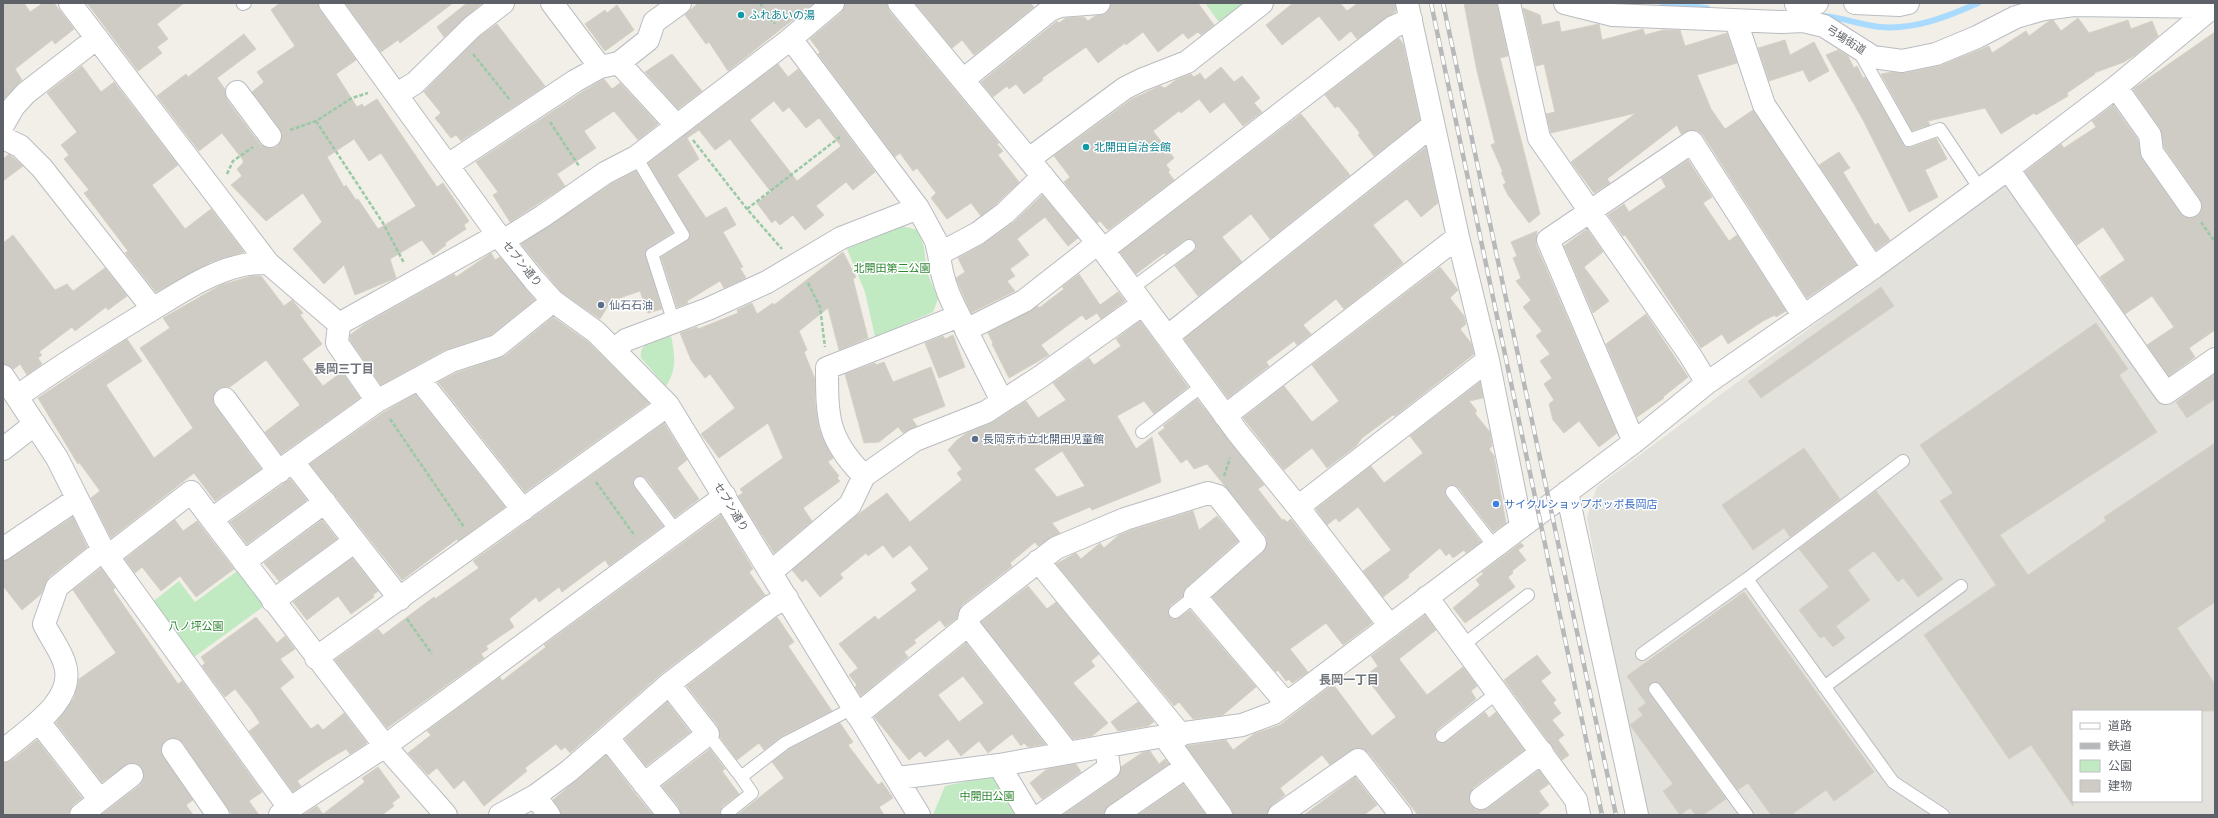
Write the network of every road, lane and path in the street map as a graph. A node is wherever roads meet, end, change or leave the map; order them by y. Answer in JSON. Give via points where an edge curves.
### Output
{"nodes":[{"id":1,"x":70,"y":3,"type":"edge"},
{"id":2,"x":330,"y":3,"type":"edge"},
{"id":3,"x":503,"y":3,"type":"edge"},
{"id":4,"x":552,"y":3,"type":"edge"},
{"id":5,"x":680,"y":3,"type":"edge"},
{"id":6,"x":760,"y":3,"type":"edge"},
{"id":7,"x":833,"y":3,"type":"edge"},
{"id":8,"x":900,"y":3,"type":"edge"},
{"id":9,"x":1099,"y":3,"type":"edge"},
{"id":10,"x":1262,"y":3,"type":"edge"},
{"id":11,"x":1509,"y":3,"type":"edge"},
{"id":12,"x":1565,"y":3,"type":"edge"},
{"id":13,"x":1855,"y":3,"type":"edge"},
{"id":14,"x":1908,"y":3,"type":"edge"},
{"id":15,"x":2215,"y":7,"type":"edge"},
{"id":16,"x":1803,"y":8,"type":"edge"},
{"id":17,"x":1409,"y":11,"type":"edge"},
{"id":18,"x":1690,"y":11,"type":"edge"},
{"id":19,"x":1736,"y":21,"type":"junction"},
{"id":20,"x":97,"y":38,"type":"junction"},
{"id":21,"x":460,"y":38,"type":"junction"},
{"id":22,"x":789,"y":40,"type":"junction"},
{"id":23,"x":1857,"y":48,"type":"junction"},
{"id":24,"x":609,"y":65,"type":"junction"},
{"id":25,"x":962,"y":80,"type":"junction"},
{"id":26,"x":2116,"y":87,"type":"junction"},
{"id":27,"x":394,"y":90,"type":"junction"},
{"id":28,"x":237,"y":92,"type":"dead end"},
{"id":29,"x":531,"y":110,"type":"junction"},
{"id":30,"x":5,"y":117,"type":"edge"},
{"id":31,"x":679,"y":125,"type":"junction"},
{"id":32,"x":855,"y":125,"type":"junction"},
{"id":33,"x":1433,"y":125,"type":"junction"},
{"id":34,"x":270,"y":136,"type":"dead end"},
{"id":35,"x":3,"y":138,"type":"edge"},
{"id":36,"x":636,"y":157,"type":"junction"},
{"id":37,"x":1029,"y":159,"type":"junction"},
{"id":38,"x":448,"y":164,"type":"junction"},
{"id":39,"x":2008,"y":169,"type":"junction"},
{"id":40,"x":1043,"y":176,"type":"junction"},
{"id":41,"x":590,"y":184,"type":"junction"},
{"id":42,"x":1980,"y":189,"type":"junction"},
{"id":43,"x":2190,"y":206,"type":"dead end"},
{"id":44,"x":918,"y":208,"type":"junction"},
{"id":45,"x":747,"y":209,"type":"junction"},
{"id":46,"x":1590,"y":210,"type":"junction"},
{"id":47,"x":1458,"y":237,"type":"junction"},
{"id":48,"x":500,"y":238,"type":"junction"},
{"id":49,"x":1100,"y":246,"type":"junction"},
{"id":50,"x":1189,"y":246,"type":"dead end"},
{"id":51,"x":939,"y":254,"type":"junction"},
{"id":52,"x":268,"y":263,"type":"junction"},
{"id":53,"x":797,"y":265,"type":"junction"},
{"id":54,"x":1873,"y":268,"type":"junction"},
{"id":55,"x":414,"y":282,"type":"junction"},
{"id":56,"x":1137,"y":296,"type":"junction"},
{"id":57,"x":553,"y":301,"type":"junction"},
{"id":58,"x":153,"y":309,"type":"junction"},
{"id":59,"x":1803,"y":315,"type":"junction"},
{"id":60,"x":674,"y":323,"type":"junction"},
{"id":61,"x":963,"y":323,"type":"junction"},
{"id":62,"x":338,"y":324,"type":"junction"},
{"id":63,"x":1167,"y":337,"type":"junction"},
{"id":64,"x":614,"y":350,"type":"junction"},
{"id":65,"x":2215,"y":359,"type":"edge"},
{"id":66,"x":1488,"y":360,"type":"junction"},
{"id":67,"x":827,"y":368,"type":"junction"},
{"id":68,"x":3,"y":376,"type":"edge"},
{"id":69,"x":418,"y":379,"type":"junction"},
{"id":70,"x":1708,"y":383,"type":"junction"},
{"id":71,"x":1202,"y":386,"type":"junction"},
{"id":72,"x":18,"y":396,"type":"junction"},
{"id":73,"x":225,"y":399,"type":"dead end"},
{"id":74,"x":377,"y":401,"type":"junction"},
{"id":75,"x":1002,"y":401,"type":"junction"},
{"id":76,"x":668,"y":405,"type":"junction"},
{"id":77,"x":35,"y":424,"type":"junction"},
{"id":78,"x":1232,"y":424,"type":"junction"},
{"id":79,"x":1142,"y":432,"type":"dead end"},
{"id":80,"x":1634,"y":442,"type":"junction"},
{"id":81,"x":3,"y":449,"type":"edge"},
{"id":82,"x":1903,"y":461,"type":"dead end"},
{"id":83,"x":584,"y":465,"type":"junction"},
{"id":84,"x":286,"y":467,"type":"junction"},
{"id":85,"x":864,"y":476,"type":"junction"},
{"id":86,"x":640,"y":484,"type":"dead end"},
{"id":87,"x":1452,"y":492,"type":"dead end"},
{"id":88,"x":1567,"y":492,"type":"junction"},
{"id":89,"x":725,"y":496,"type":"junction"},
{"id":90,"x":1218,"y":496,"type":"junction"},
{"id":91,"x":77,"y":499,"type":"junction"},
{"id":92,"x":325,"y":502,"type":"junction"},
{"id":93,"x":1298,"y":506,"type":"junction"},
{"id":94,"x":523,"y":510,"type":"junction"},
{"id":95,"x":212,"y":519,"type":"junction"},
{"id":96,"x":1521,"y":525,"type":"junction"},
{"id":97,"x":676,"y":531,"type":"junction"},
{"id":98,"x":355,"y":541,"type":"junction"},
{"id":99,"x":476,"y":544,"type":"junction"},
{"id":100,"x":1494,"y":546,"type":"junction"},
{"id":101,"x":3,"y":549,"type":"edge"},
{"id":102,"x":105,"y":553,"type":"junction"},
{"id":103,"x":647,"y":553,"type":"junction"},
{"id":104,"x":1038,"y":561,"type":"junction"},
{"id":105,"x":244,"y":562,"type":"junction"},
{"id":106,"x":770,"y":572,"type":"junction"},
{"id":107,"x":1747,"y":579,"type":"junction"},
{"id":108,"x":1962,"y":586,"type":"dead end"},
{"id":109,"x":1528,"y":595,"type":"dead end"},
{"id":110,"x":1195,"y":596,"type":"junction"},
{"id":111,"x":1427,"y":597,"type":"junction"},
{"id":112,"x":787,"y":598,"type":"junction"},
{"id":113,"x":273,"y":601,"type":"junction"},
{"id":114,"x":398,"y":601,"type":"junction"},
{"id":115,"x":1175,"y":612,"type":"dead end"},
{"id":116,"x":968,"y":625,"type":"junction"},
{"id":117,"x":1390,"y":626,"type":"junction"},
{"id":118,"x":1463,"y":646,"type":"junction"},
{"id":119,"x":432,"y":654,"type":"dead end"},
{"id":120,"x":1642,"y":654,"type":"dead end"},
{"id":121,"x":316,"y":658,"type":"junction"},
{"id":122,"x":669,"y":684,"type":"junction"},
{"id":123,"x":1824,"y":687,"type":"junction"},
{"id":124,"x":1655,"y":689,"type":"dead end"},
{"id":125,"x":1498,"y":692,"type":"junction"},
{"id":126,"x":1286,"y":703,"type":"junction"},
{"id":127,"x":855,"y":711,"type":"junction"},
{"id":128,"x":39,"y":722,"type":"junction"},
{"id":129,"x":708,"y":734,"type":"junction"},
{"id":130,"x":1172,"y":735,"type":"junction"},
{"id":131,"x":1442,"y":736,"type":"dead end"},
{"id":132,"x":608,"y":738,"type":"junction"},
{"id":133,"x":385,"y":746,"type":"junction"},
{"id":134,"x":1106,"y":746,"type":"junction"},
{"id":135,"x":173,"y":750,"type":"dead end"},
{"id":136,"x":3,"y":751,"type":"edge"},
{"id":137,"x":1542,"y":752,"type":"junction"},
{"id":138,"x":1068,"y":753,"type":"junction"},
{"id":139,"x":999,"y":765,"type":"junction"},
{"id":140,"x":1186,"y":767,"type":"junction"},
{"id":141,"x":132,"y":775,"type":"dead end"},
{"id":142,"x":741,"y":777,"type":"junction"},
{"id":143,"x":898,"y":778,"type":"junction"},
{"id":144,"x":644,"y":784,"type":"junction"},
{"id":145,"x":535,"y":796,"type":"junction"},
{"id":146,"x":1481,"y":798,"type":"dead end"},
{"id":147,"x":100,"y":800,"type":"junction"},
{"id":148,"x":285,"y":812,"type":"edge"},
{"id":149,"x":727,"y":813,"type":"dead end"},
{"id":150,"x":81,"y":815,"type":"edge"},
{"id":151,"x":218,"y":815,"type":"edge"},
{"id":152,"x":446,"y":815,"type":"edge"},
{"id":153,"x":500,"y":815,"type":"edge"},
{"id":154,"x":549,"y":815,"type":"edge"},
{"id":155,"x":669,"y":815,"type":"edge"},
{"id":156,"x":919,"y":815,"type":"edge"},
{"id":157,"x":1029,"y":815,"type":"edge"},
{"id":158,"x":1041,"y":815,"type":"edge"},
{"id":159,"x":1116,"y":815,"type":"edge"},
{"id":160,"x":1221,"y":815,"type":"edge"},
{"id":161,"x":1279,"y":815,"type":"edge"},
{"id":162,"x":1401,"y":815,"type":"edge"},
{"id":163,"x":1579,"y":815,"type":"edge"},
{"id":164,"x":1637,"y":815,"type":"edge"},
{"id":165,"x":1747,"y":815,"type":"edge"},
{"id":166,"x":1943,"y":815,"type":"edge"}],
"edges":[{"from":1,"to":20,"type":"street"},
{"from":2,"to":27,"type":"street","name":"セブン通り"},
{"from":3,"to":21,"type":"street"},
{"from":4,"to":24,"type":"street"},
{"from":5,"to":24,"type":"street","via":[[654,22],[648,40]]},
{"from":6,"to":22,"type":"path"},
{"from":7,"to":22,"type":"street"},
{"from":8,"to":25,"type":"street"},
{"from":9,"to":25,"type":"street","via":[[1060,6],[1050,10]]},
{"from":10,"to":37,"type":"street","via":[[1187,62],[1125,88]]},
{"from":11,"to":46,"type":"street","via":[[1539,138]]},
{"from":12,"to":18,"type":"street","name":"弓場街道","via":[[1613,15]]},
{"from":13,"to":14,"type":"street"},
{"from":15,"to":23,"type":"street","name":"弓場街道","via":[[2074,5],[2044,9],[2016,17],[1936,54],[1902,61],[1874,57]]},
{"from":15,"to":26,"type":"street"},
{"from":16,"to":19,"type":"street","name":"弓場街道"},
{"from":16,"to":23,"type":"street","name":"弓場街道"},
{"from":17,"to":33,"type":"street"},
{"from":17,"to":49,"type":"street","via":[[1393,27]]},
{"from":18,"to":19,"type":"street","name":"弓場街道"},
{"from":19,"to":54,"type":"street","via":[[1764,105]]},
{"from":20,"to":30,"type":"street","via":[[26,93]]},
{"from":20,"to":52,"type":"street"},
{"from":21,"to":27,"type":"street","via":[[415,83]]},
{"from":21,"to":29,"type":"path"},
{"from":22,"to":31,"type":"street"},
{"from":22,"to":32,"type":"street"},
{"from":23,"to":42,"type":"lane","via":[[1909,140],[1940,129]]},
{"from":24,"to":29,"type":"street","via":[[575,80]]},
{"from":24,"to":31,"type":"street"},
{"from":25,"to":37,"type":"street"},
{"from":26,"to":39,"type":"street"},
{"from":26,"to":43,"type":"street","via":[[2150,135],[2152,152]]},
{"from":27,"to":38,"type":"street","name":"セブン通り"},
{"from":27,"to":55,"type":"path","via":[[352,98],[316,121],[383,223]]},
{"from":28,"to":34,"type":"street"},
{"from":29,"to":38,"type":"street"},
{"from":29,"to":41,"type":"path"},
{"from":31,"to":36,"type":"street"},
{"from":31,"to":45,"type":"path"},
{"from":32,"to":44,"type":"street"},
{"from":32,"to":45,"type":"path"},
{"from":33,"to":47,"type":"street"},
{"from":33,"to":63,"type":"street"},
{"from":35,"to":58,"type":"street","via":[[20,146],[42,168]]},
{"from":36,"to":41,"type":"street"},
{"from":36,"to":60,"type":"lane","via":[[683,235],[652,254]]},
{"from":37,"to":40,"type":"street"},
{"from":38,"to":48,"type":"street","name":"セブン通り"},
{"from":39,"to":42,"type":"street"},
{"from":39,"to":65,"type":"street","via":[[2166,393]]},
{"from":40,"to":49,"type":"street"},
{"from":40,"to":51,"type":"street","via":[[1005,213],[978,234]]},
{"from":41,"to":48,"type":"street"},
{"from":42,"to":54,"type":"street"},
{"from":44,"to":51,"type":"street","via":[[936,241]]},
{"from":44,"to":53,"type":"street","via":[[841,238]]},
{"from":45,"to":53,"type":"path"},
{"from":46,"to":59,"type":"street","via":[[1692,142]]},
{"from":46,"to":70,"type":"street"},
{"from":46,"to":80,"type":"street","via":[[1548,240]]},
{"from":47,"to":66,"type":"street"},
{"from":47,"to":78,"type":"street"},
{"from":48,"to":55,"type":"street"},
{"from":48,"to":57,"type":"street","name":"セブン通り"},
{"from":49,"to":56,"type":"street"},
{"from":49,"to":61,"type":"street","via":[[1024,301]]},
{"from":50,"to":56,"type":"lane"},
{"from":51,"to":61,"type":"street","via":[[941,276]]},
{"from":52,"to":58,"type":"street","via":[[238,266],[196,283]]},
{"from":52,"to":62,"type":"street"},
{"from":53,"to":60,"type":"street","via":[[767,282]]},
{"from":53,"to":67,"type":"path","via":[[820,307]]},
{"from":54,"to":59,"type":"street"},
{"from":55,"to":62,"type":"street"},
{"from":56,"to":63,"type":"street"},
{"from":56,"to":75,"type":"street","via":[[1040,376]]},
{"from":57,"to":64,"type":"street","name":"セブン通り","via":[[596,332]]},
{"from":57,"to":69,"type":"street","via":[[497,346],[451,360]]},
{"from":58,"to":72,"type":"street","via":[[66,362]]},
{"from":59,"to":70,"type":"street"},
{"from":60,"to":64,"type":"street","via":[[626,340]]},
{"from":61,"to":67,"type":"street"},
{"from":61,"to":75,"type":"street"},
{"from":62,"to":74,"type":"street","via":[[336,343]]},
{"from":63,"to":71,"type":"street"},
{"from":64,"to":76,"type":"street","name":"セブン通り"},
{"from":66,"to":93,"type":"street"},
{"from":66,"to":96,"type":"street"},
{"from":67,"to":85,"type":"street","via":[[827,411],[835,439],[847,460]]},
{"from":68,"to":72,"type":"street"},
{"from":69,"to":74,"type":"street"},
{"from":69,"to":94,"type":"street"},
{"from":70,"to":80,"type":"street"},
{"from":71,"to":78,"type":"street"},
{"from":71,"to":79,"type":"lane"},
{"from":72,"to":77,"type":"street"},
{"from":73,"to":84,"type":"street"},
{"from":74,"to":84,"type":"street"},
{"from":74,"to":99,"type":"path"},
{"from":75,"to":85,"type":"street","via":[[986,412],[915,440]]},
{"from":76,"to":83,"type":"street"},
{"from":76,"to":89,"type":"street","name":"セブン通り"},
{"from":77,"to":81,"type":"street"},
{"from":77,"to":91,"type":"street","via":[[57,458]]},
{"from":78,"to":90,"type":"path"},
{"from":78,"to":93,"type":"street"},
{"from":80,"to":88,"type":"street"},
{"from":82,"to":107,"type":"lane"},
{"from":83,"to":94,"type":"street"},
{"from":83,"to":103,"type":"path"},
{"from":84,"to":92,"type":"street"},
{"from":84,"to":95,"type":"street"},
{"from":85,"to":106,"type":"street","via":[[850,504]]},
{"from":86,"to":97,"type":"lane"},
{"from":87,"to":100,"type":"lane"},
{"from":88,"to":96,"type":"street"},
{"from":88,"to":164,"type":"street"},
{"from":89,"to":97,"type":"street"},
{"from":89,"to":106,"type":"street","name":"セブン通り"},
{"from":90,"to":104,"type":"street","via":[[1208,493],[1125,519],[1056,548]]},
{"from":90,"to":110,"type":"street","via":[[1255,543]]},
{"from":91,"to":101,"type":"street"},
{"from":91,"to":102,"type":"street"},
{"from":92,"to":98,"type":"street"},
{"from":92,"to":105,"type":"street"},
{"from":93,"to":117,"type":"street"},
{"from":94,"to":99,"type":"street"},
{"from":95,"to":102,"type":"street","via":[[191,492]]},
{"from":95,"to":105,"type":"street"},
{"from":96,"to":100,"type":"street"},
{"from":97,"to":103,"type":"street"},
{"from":98,"to":113,"type":"street"},
{"from":98,"to":114,"type":"street"},
{"from":99,"to":114,"type":"street"},
{"from":100,"to":111,"type":"street"},
{"from":102,"to":128,"type":"street","via":[[57,587],[44,624],[66,666],[66,682],[55,705]]},
{"from":102,"to":148,"type":"street"},
{"from":103,"to":133,"type":"street"},
{"from":104,"to":116,"type":"street","via":[[970,615]]},
{"from":104,"to":130,"type":"street"},
{"from":105,"to":113,"type":"street"},
{"from":106,"to":112,"type":"street","name":"セブン通り"},
{"from":107,"to":120,"type":"lane"},
{"from":107,"to":123,"type":"lane"},
{"from":108,"to":123,"type":"lane"},
{"from":109,"to":118,"type":"lane"},
{"from":110,"to":115,"type":"lane"},
{"from":110,"to":126,"type":"street"},
{"from":111,"to":117,"type":"street"},
{"from":111,"to":118,"type":"street"},
{"from":112,"to":122,"type":"street","via":[[771,606]]},
{"from":112,"to":127,"type":"street","name":"セブン通り"},
{"from":113,"to":121,"type":"street"},
{"from":114,"to":119,"type":"path"},
{"from":114,"to":121,"type":"street"},
{"from":116,"to":127,"type":"street"},
{"from":116,"to":138,"type":"street"},
{"from":117,"to":126,"type":"street"},
{"from":118,"to":125,"type":"street"},
{"from":121,"to":133,"type":"street"},
{"from":122,"to":129,"type":"street"},
{"from":122,"to":132,"type":"street"},
{"from":123,"to":166,"type":"lane","via":[[1894,782]]},
{"from":124,"to":165,"type":"lane"},
{"from":125,"to":131,"type":"lane"},
{"from":125,"to":137,"type":"street"},
{"from":126,"to":130,"type":"street","via":[[1274,712],[1242,725]]},
{"from":127,"to":142,"type":"lane","via":[[785,743]]},
{"from":127,"to":143,"type":"street","name":"セブン通り"},
{"from":128,"to":136,"type":"street"},
{"from":128,"to":147,"type":"street"},
{"from":129,"to":142,"type":"lane"},
{"from":129,"to":144,"type":"street"},
{"from":130,"to":134,"type":"street"},
{"from":130,"to":140,"type":"street"},
{"from":132,"to":144,"type":"street"},
{"from":132,"to":145,"type":"street"},
{"from":133,"to":148,"type":"street"},
{"from":133,"to":152,"type":"street"},
{"from":134,"to":138,"type":"street"},
{"from":134,"to":158,"type":"street","via":[[1109,768]]},
{"from":135,"to":151,"type":"street"},
{"from":137,"to":146,"type":"street"},
{"from":137,"to":163,"type":"street","via":[[1576,800]]},
{"from":138,"to":139,"type":"street"},
{"from":139,"to":143,"type":"street"},
{"from":139,"to":157,"type":"street"},
{"from":140,"to":159,"type":"street"},
{"from":140,"to":160,"type":"street"},
{"from":141,"to":147,"type":"street"},
{"from":142,"to":149,"type":"lane","via":[[752,794]]},
{"from":143,"to":156,"type":"street","name":"セブン通り"},
{"from":144,"to":155,"type":"street"},
{"from":145,"to":153,"type":"street"},
{"from":145,"to":154,"type":"street"},
{"from":147,"to":150,"type":"street"},
{"from":161,"to":162,"type":"street","via":[[1358,760]]}]}
